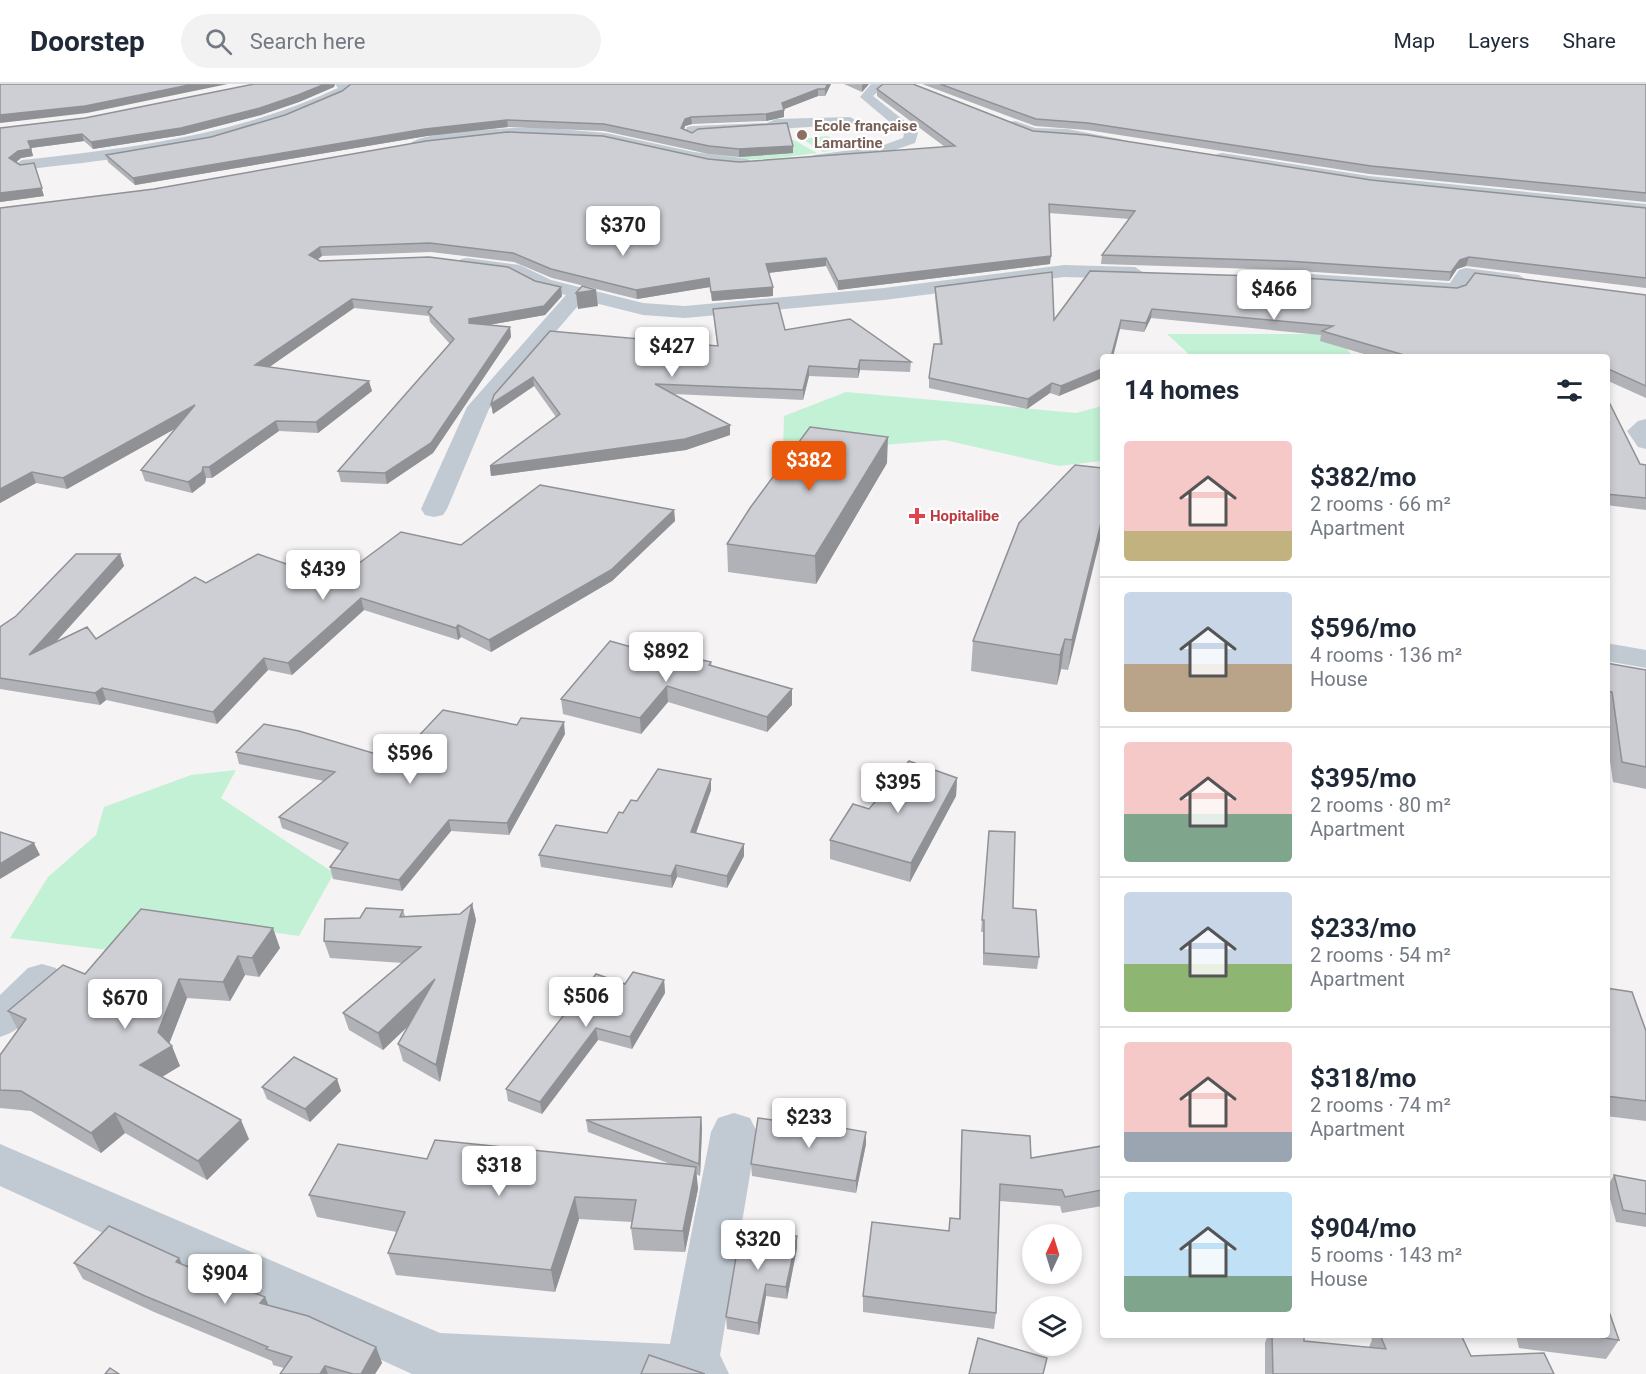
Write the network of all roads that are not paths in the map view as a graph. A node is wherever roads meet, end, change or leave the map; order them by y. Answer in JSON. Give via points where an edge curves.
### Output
{"nodes":[{"id":1,"x":341,"y":84,"type":"edge"},
{"id":2,"x":881,"y":84,"type":"edge"},
{"id":3,"x":1003,"y":120,"type":"edge"},
{"id":4,"x":850,"y":121,"type":"dead end"},
{"id":5,"x":722,"y":122,"type":"edge"},
{"id":6,"x":775,"y":124,"type":"junction"},
{"id":7,"x":691,"y":134,"type":"edge"},
{"id":8,"x":1130,"y":145,"type":"edge"},
{"id":9,"x":403,"y":146,"type":"edge"},
{"id":10,"x":1209,"y":155,"type":"edge"},
{"id":11,"x":799,"y":160,"type":"edge"},
{"id":12,"x":765,"y":162,"type":"edge"},
{"id":13,"x":22,"y":165,"type":"edge"},
{"id":14,"x":1646,"y":209,"type":"edge"},
{"id":15,"x":452,"y":261,"type":"edge"},
{"id":16,"x":1151,"y":274,"type":"edge"},
{"id":17,"x":1241,"y":276,"type":"edge"},
{"id":18,"x":1542,"y":284,"type":"edge"},
{"id":19,"x":578,"y":293,"type":"junction"},
{"id":20,"x":1646,"y":426,"type":"edge"},
{"id":21,"x":1646,"y":442,"type":"edge"},
{"id":22,"x":434,"y":509,"type":"dead end"},
{"id":23,"x":1610,"y":653,"type":"edge"},
{"id":24,"x":1646,"y":659,"type":"edge"},
{"id":25,"x":42,"y":979,"type":"edge"},
{"id":26,"x":0,"y":1022,"type":"edge"},
{"id":27,"x":734,"y":1132,"type":"dead end"},
{"id":28,"x":0,"y":1164,"type":"edge"},
{"id":29,"x":697,"y":1373,"type":"edge"}],
"edges":[{"from":1,"to":13,"type":"street","via":[[347,88],[325,100],[246,127],[173,144]]},
{"from":2,"to":11,"type":"street","via":[[866,97],[903,123],[911,133],[910,140],[883,150]]},
{"from":3,"to":8,"type":"street","via":[[1033,132],[1067,133]]},
{"from":4,"to":6,"type":"street"},
{"from":5,"to":6,"type":"street"},
{"from":6,"to":7,"type":"street","via":[[764,128],[692,130]]},
{"from":9,"to":12,"type":"street","via":[[508,133],[573,134],[709,160]]},
{"from":10,"to":14,"type":"street","via":[[1369,181]]},
{"from":15,"to":19,"type":"street","via":[[514,269],[544,284]]},
{"from":16,"to":19,"type":"street","via":[[1064,271],[884,294],[685,312],[643,309]]},
{"from":17,"to":18,"type":"street","via":[[1455,289],[1466,274]]},
{"from":19,"to":22,"type":"street","via":[[478,407]]},
{"from":20,"to":21,"type":"street","via":[[1639,431]]},
{"from":23,"to":24,"type":"street"},
{"from":25,"to":26,"type":"street"},
{"from":27,"to":29,"type":"street"},
{"from":28,"to":29,"type":"street","via":[[438,1359]]}]}
